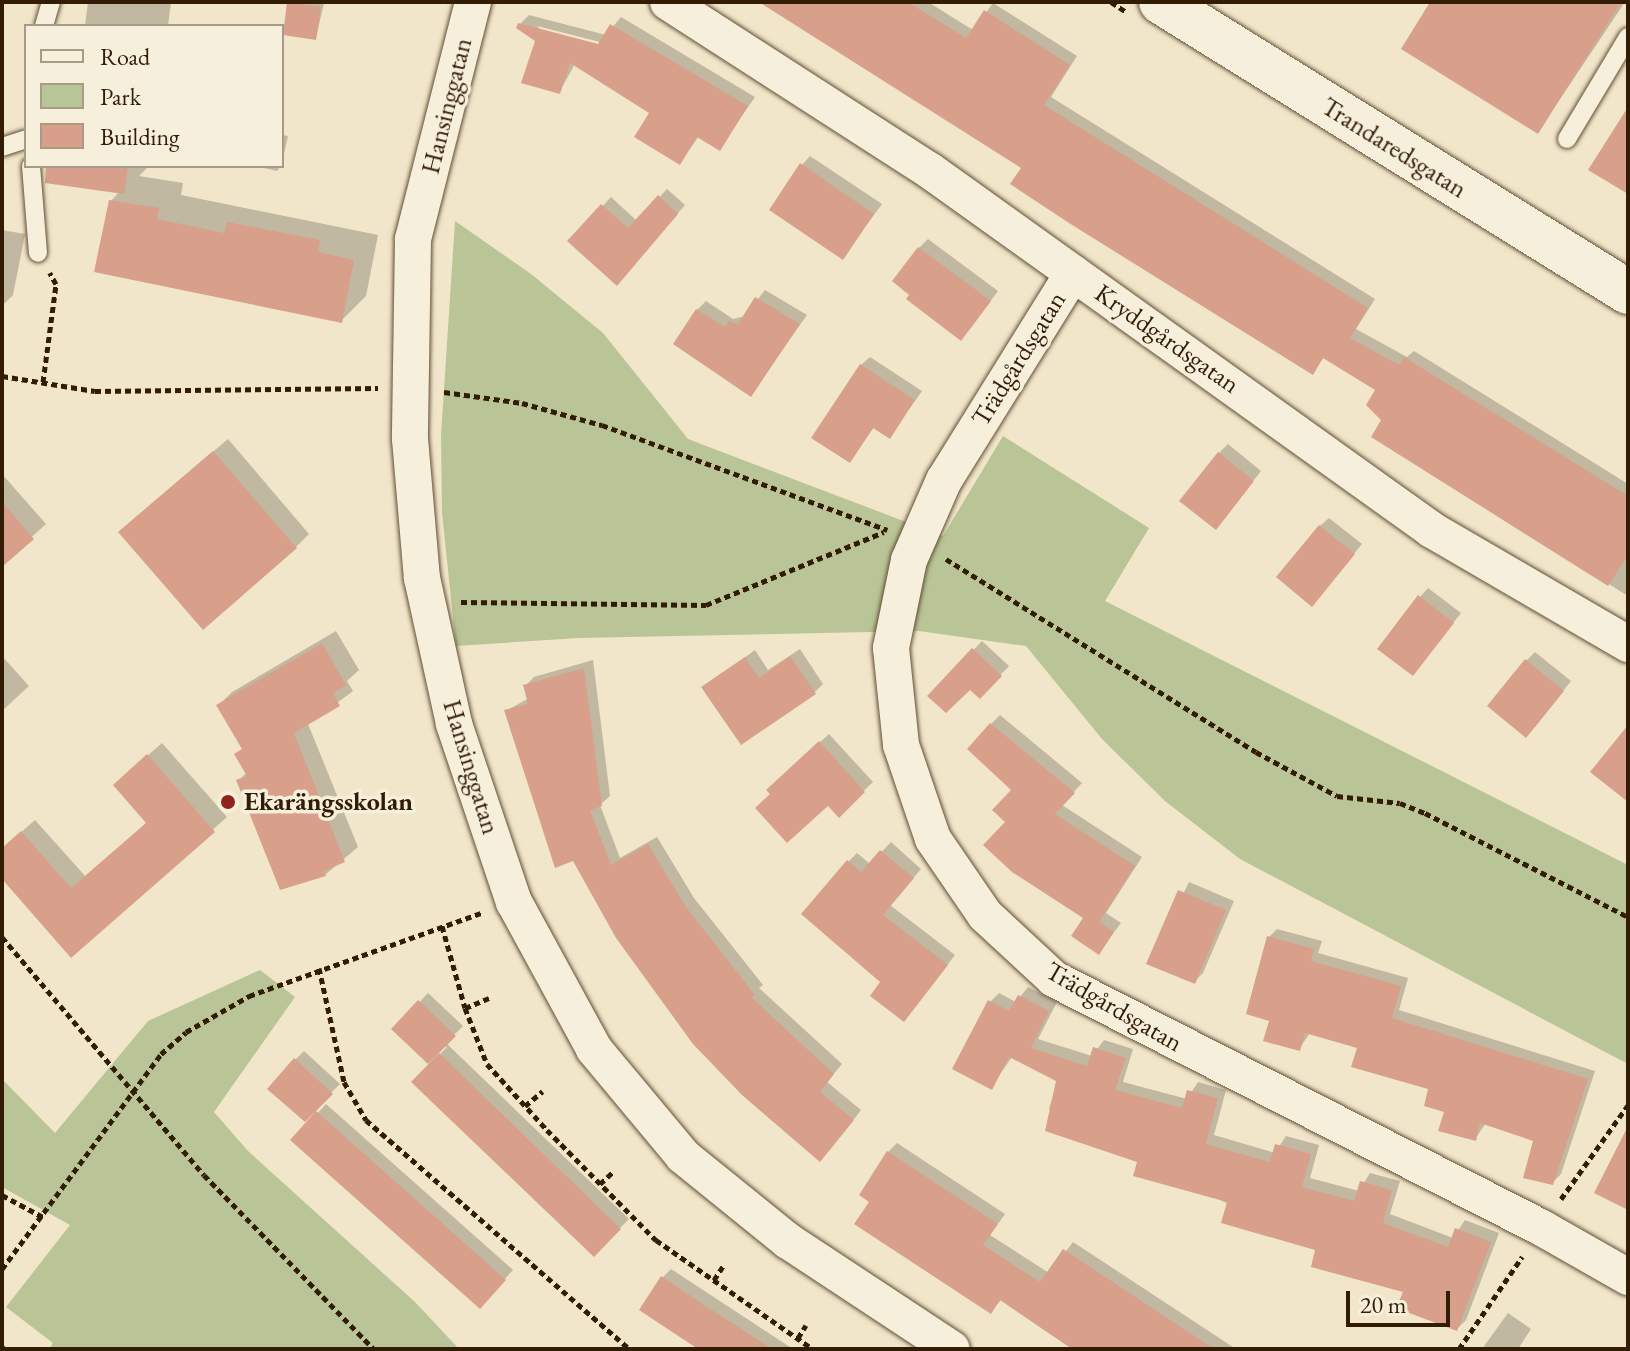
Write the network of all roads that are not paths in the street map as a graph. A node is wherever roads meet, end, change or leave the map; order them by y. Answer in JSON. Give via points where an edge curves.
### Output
{"nodes":[{"id":1,"x":51,"y":2,"type":"edge"},
{"id":2,"x":473,"y":2,"type":"edge"},
{"id":3,"x":668,"y":2,"type":"edge"},
{"id":4,"x":1161,"y":2,"type":"edge"},
{"id":5,"x":45,"y":24,"type":"edge"},
{"id":6,"x":1626,"y":46,"type":"edge"},
{"id":7,"x":1567,"y":139,"type":"dead end"},
{"id":8,"x":24,"y":140,"type":"edge"},
{"id":9,"x":2,"y":147,"type":"edge"},
{"id":10,"x":31,"y":168,"type":"edge"},
{"id":11,"x":38,"y":253,"type":"road end"},
{"id":12,"x":1073,"y":273,"type":"junction"},
{"id":13,"x":1628,"y":292,"type":"edge"},
{"id":14,"x":1628,"y":644,"type":"edge"},
{"id":15,"x":1628,"y":1277,"type":"edge"},
{"id":16,"x":952,"y":1349,"type":"edge"}],
"edges":[{"from":1,"to":5,"type":"lane"},
{"from":2,"to":16,"type":"street","name":"Hansinggatan","via":[[413,239],[410,439],[427,601],[454,724],[514,902],[594,1049],[683,1156],[788,1241]]},
{"from":3,"to":12,"type":"street","name":"Kryddgårdsgatan","via":[[929,170]]},
{"from":4,"to":13,"type":"street","name":"Trandaredsgatan"},
{"from":6,"to":7,"type":"lane"},
{"from":8,"to":9,"type":"lane"},
{"from":10,"to":11,"type":"lane"},
{"from":12,"to":14,"type":"street","name":"Kryddgårdsgatan","via":[[1432,530]]},
{"from":12,"to":15,"type":"street","name":"Trädgårdsgatan","via":[[944,480],[903,536],[891,648],[901,745],[933,839],[985,915],[1054,979]]}]}
